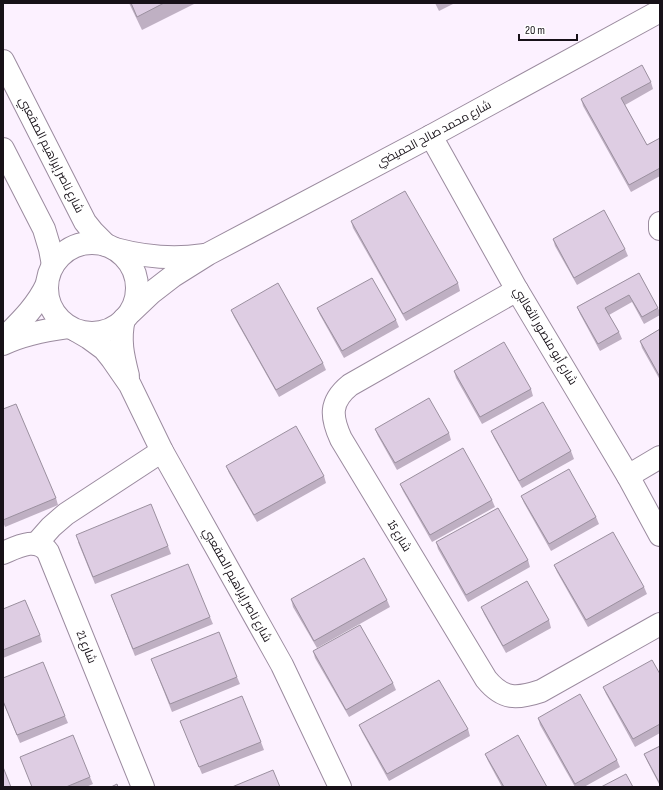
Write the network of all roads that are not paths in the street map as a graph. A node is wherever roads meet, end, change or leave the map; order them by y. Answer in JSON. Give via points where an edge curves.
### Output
{"nodes":[{"id":1,"x":660,"y":11,"type":"edge"},
{"id":2,"x":3,"y":61,"type":"edge"},
{"id":3,"x":431,"y":136,"type":"junction"},
{"id":4,"x":3,"y":149,"type":"edge"},
{"id":5,"x":660,"y":222,"type":"edge"},
{"id":6,"x":660,"y":228,"type":"edge"},
{"id":7,"x":111,"y":247,"type":"junction"},
{"id":8,"x":208,"y":254,"type":"junction"},
{"id":9,"x":50,"y":274,"type":"junction"},
{"id":10,"x":517,"y":290,"type":"junction"},
{"id":11,"x":127,"y":316,"type":"junction"},
{"id":12,"x":73,"y":329,"type":"junction"},
{"id":13,"x":3,"y":339,"type":"edge"},
{"id":14,"x":3,"y":344,"type":"edge"},
{"id":15,"x":130,"y":385,"type":"junction"},
{"id":16,"x":162,"y":451,"type":"junction"},
{"id":17,"x":660,"y":457,"type":"edge"},
{"id":18,"x":628,"y":476,"type":"junction"},
{"id":19,"x":660,"y":535,"type":"edge"},
{"id":20,"x":36,"y":544,"type":"junction"},
{"id":21,"x":3,"y":553,"type":"edge"},
{"id":22,"x":660,"y":624,"type":"edge"},
{"id":23,"x":144,"y":787,"type":"edge"},
{"id":24,"x":340,"y":787,"type":"edge"}],
"edges":[{"from":1,"to":3,"type":"street","name":"شارع محمد صالح الحميضي"},
{"from":2,"to":7,"type":"street","name":"شارع ناصر إبراهيم الصقعبي","via":[[85,222]]},
{"from":3,"to":8,"type":"street","name":"شارع محمد صالح الحميضي"},
{"from":3,"to":10,"type":"street","name":"شارع أبو منصور الثعالبي"},
{"from":4,"to":9,"type":"street","via":[[44,229],[50,249]]},
{"from":5,"to":6,"type":"street"},
{"from":7,"to":8,"type":"street","name":"شارع محمد صالح الحميضي","via":[[133,254],[158,257]]},
{"from":7,"to":9,"type":"street","via":[[96,243],[76,246],[59,256]]},
{"from":7,"to":11,"type":"street","via":[[130,264],[137,282],[135,302]]},
{"from":8,"to":11,"type":"street","name":"شارع محمد صالح الحميضي","via":[[169,279]]},
{"from":9,"to":12,"type":"street","via":[[47,294],[49,304],[60,321]]},
{"from":9,"to":13,"type":"street","via":[[32,308]]},
{"from":10,"to":18,"type":"street","name":"شارع أبو منصور الثعالبي"},
{"from":10,"to":22,"type":"street","name":"شارع 15","via":[[350,385],[336,401],[333,415],[337,430],[486,679],[499,692],[508,696],[527,696],[542,691]]},
{"from":11,"to":12,"type":"street","via":[[107,331],[92,333]]},
{"from":11,"to":15,"type":"street","name":"شارع ناصر إبراهيم الصقعبي","via":[[121,331]]},
{"from":12,"to":14,"type":"street","via":[[48,330]]},
{"from":12,"to":15,"type":"street","name":"شارع ناصر إبراهيم الصقعبي","via":[[104,349]]},
{"from":15,"to":16,"type":"street","name":"شارع ناصر إبراهيم الصقعبي"},
{"from":16,"to":20,"type":"street","via":[[66,514]]},
{"from":16,"to":24,"type":"street","name":"شارع ناصر إبراهيم الصقعبي","via":[[282,665]]},
{"from":17,"to":18,"type":"street"},
{"from":18,"to":19,"type":"street","name":"شارع أبو منصور الثعالبي"},
{"from":20,"to":21,"type":"street","via":[[23,545]]},
{"from":20,"to":23,"type":"street","name":"شارع 21","via":[[48,552]]}]}
